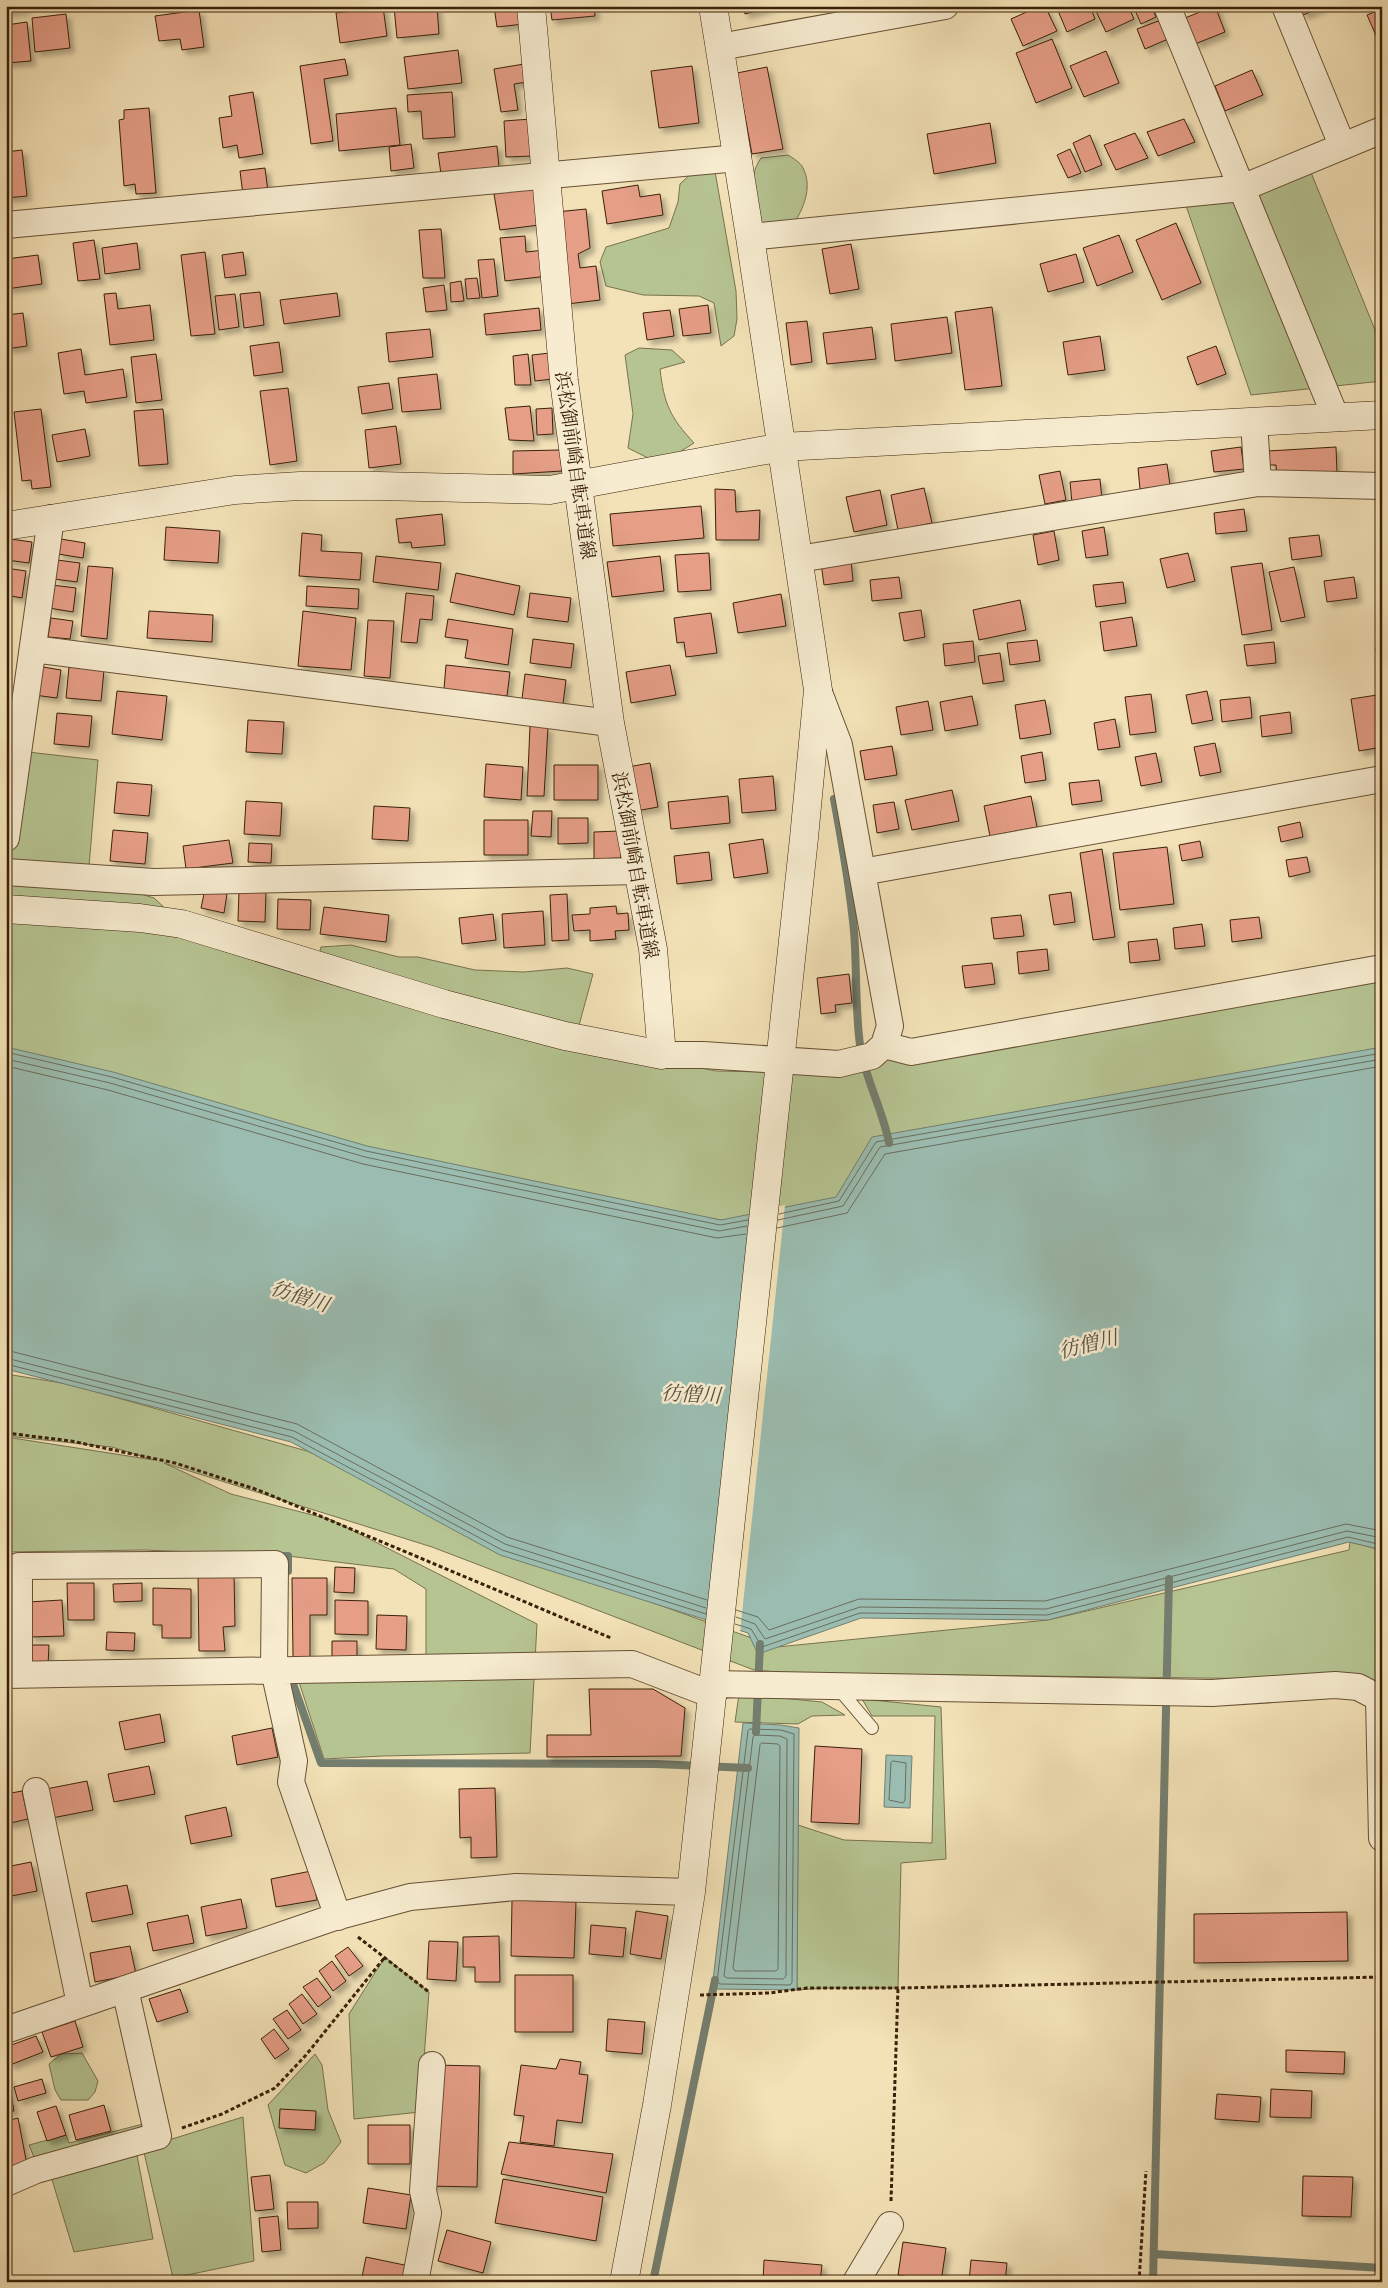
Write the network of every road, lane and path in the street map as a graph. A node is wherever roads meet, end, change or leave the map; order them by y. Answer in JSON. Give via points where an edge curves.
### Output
{"nodes":[{"id":1,"x":531,"y":6,"type":"edge"},
{"id":2,"x":712,"y":6,"type":"edge"},
{"id":3,"x":945,"y":6,"type":"edge"},
{"id":4,"x":1167,"y":6,"type":"edge"},
{"id":5,"x":1284,"y":6,"type":"edge"},
{"id":6,"x":720,"y":47,"type":"junction"},
{"id":7,"x":1382,"y":130,"type":"edge"},
{"id":8,"x":1342,"y":145,"type":"junction"},
{"id":9,"x":738,"y":158,"type":"junction"},
{"id":10,"x":546,"y":174,"type":"junction"},
{"id":11,"x":1242,"y":188,"type":"junction"},
{"id":12,"x":6,"y":225,"type":"edge"},
{"id":13,"x":750,"y":237,"type":"junction"},
{"id":14,"x":1382,"y":415,"type":"edge"},
{"id":15,"x":1336,"y":418,"type":"junction"},
{"id":16,"x":1254,"y":422,"type":"junction"},
{"id":17,"x":782,"y":448,"type":"junction"},
{"id":18,"x":1258,"y":483,"type":"junction"},
{"id":19,"x":579,"y":486,"type":"junction"},
{"id":20,"x":1382,"y":486,"type":"edge"},
{"id":21,"x":51,"y":518,"type":"junction"},
{"id":22,"x":6,"y":526,"type":"edge"},
{"id":23,"x":798,"y":559,"type":"junction"},
{"id":24,"x":33,"y":649,"type":"junction"},
{"id":25,"x":818,"y":690,"type":"junction"},
{"id":26,"x":610,"y":723,"type":"junction"},
{"id":27,"x":13,"y":739,"type":"edge"},
{"id":28,"x":1382,"y":779,"type":"edge"},
{"id":29,"x":6,"y":838,"type":"edge"},
{"id":30,"x":638,"y":871,"type":"junction"},
{"id":31,"x":6,"y":872,"type":"edge"},
{"id":32,"x":862,"y":872,"type":"junction"},
{"id":33,"x":6,"y":909,"type":"edge"},
{"id":34,"x":1382,"y":968,"type":"edge"},
{"id":35,"x":884,"y":1045,"type":"junction"},
{"id":36,"x":662,"y":1055,"type":"junction"},
{"id":37,"x":779,"y":1069,"type":"junction"},
{"id":38,"x":6,"y":1432,"type":"edge"},
{"id":39,"x":617,"y":1640,"type":"dead end"},
{"id":40,"x":274,"y":1670,"type":"junction"},
{"id":41,"x":12,"y":1674,"type":"edge"},
{"id":42,"x":715,"y":1682,"type":"junction"},
{"id":43,"x":845,"y":1686,"type":"junction"},
{"id":44,"x":1381,"y":1698,"type":"edge"},
{"id":45,"x":872,"y":1728,"type":"dead end"},
{"id":46,"x":36,"y":1791,"type":"dead end"},
{"id":47,"x":1382,"y":1838,"type":"edge"},
{"id":48,"x":692,"y":1892,"type":"junction"},
{"id":49,"x":335,"y":1917,"type":"junction"},
{"id":50,"x":385,"y":1957,"type":"junction"},
{"id":51,"x":1382,"y":1977,"type":"edge"},
{"id":52,"x":898,"y":1988,"type":"junction"},
{"id":53,"x":125,"y":1989,"type":"junction"},
{"id":54,"x":429,"y":1992,"type":"dead end"},
{"id":55,"x":675,"y":1996,"type":"junction"},
{"id":56,"x":80,"y":2004,"type":"junction"},
{"id":57,"x":6,"y":2030,"type":"edge"},
{"id":58,"x":432,"y":2065,"type":"dead end"},
{"id":59,"x":158,"y":2136,"type":"junction"},
{"id":60,"x":1146,"y":2171,"type":"dead end"},
{"id":61,"x":6,"y":2183,"type":"edge"},
{"id":62,"x":890,"y":2224,"type":"joint"},
{"id":63,"x":858,"y":2281,"type":"edge"},
{"id":64,"x":415,"y":2282,"type":"edge"},
{"id":65,"x":624,"y":2282,"type":"edge"},
{"id":66,"x":1139,"y":2282,"type":"edge"}],
"edges":[{"from":1,"to":10,"type":"street","name":"浜松御前崎自転車道線"},
{"from":2,"to":6,"type":"street"},
{"from":3,"to":6,"type":"street"},
{"from":4,"to":11,"type":"street"},
{"from":5,"to":8,"type":"street"},
{"from":6,"to":9,"type":"street"},
{"from":7,"to":8,"type":"street"},
{"from":8,"to":11,"type":"street"},
{"from":9,"to":10,"type":"street"},
{"from":9,"to":13,"type":"street"},
{"from":10,"to":12,"type":"street"},
{"from":10,"to":19,"type":"street","name":"浜松御前崎自転車道線","via":[[564,381]]},
{"from":11,"to":13,"type":"street"},
{"from":11,"to":15,"type":"street"},
{"from":13,"to":17,"type":"street"},
{"from":14,"to":15,"type":"street"},
{"from":15,"to":16,"type":"street"},
{"from":16,"to":17,"type":"street"},
{"from":16,"to":18,"type":"street"},
{"from":17,"to":19,"type":"street"},
{"from":17,"to":23,"type":"street"},
{"from":18,"to":20,"type":"street"},
{"from":18,"to":23,"type":"street"},
{"from":19,"to":21,"type":"street","via":[[550,490],[378,486],[262,488]]},
{"from":19,"to":26,"type":"street","name":"浜松御前崎自転車道線"},
{"from":21,"to":22,"type":"street"},
{"from":21,"to":24,"type":"street"},
{"from":23,"to":25,"type":"street"},
{"from":24,"to":26,"type":"street"},
{"from":24,"to":27,"type":"street"},
{"from":25,"to":32,"type":"street","via":[[839,745]]},
{"from":25,"to":37,"type":"street"},
{"from":26,"to":30,"type":"street","name":"浜松御前崎自転車道線"},
{"from":27,"to":29,"type":"street"},
{"from":28,"to":32,"type":"street"},
{"from":30,"to":31,"type":"street","via":[[153,882]]},
{"from":30,"to":36,"type":"street","name":"浜松御前崎自転車道線","via":[[653,949]]},
{"from":32,"to":35,"type":"street","via":[[890,1026]]},
{"from":33,"to":36,"type":"street","via":[[182,924],[444,1004],[565,1036]]},
{"from":34,"to":35,"type":"street","via":[[911,1052]]},
{"from":35,"to":37,"type":"street","via":[[872,1056],[839,1064]]},
{"from":36,"to":37,"type":"street"},
{"from":37,"to":42,"type":"street"},
{"from":38,"to":39,"type":"path","via":[[71,1441],[175,1463],[258,1490]]},
{"from":40,"to":41,"type":"street"},
{"from":40,"to":41,"type":"street","via":[[275,1564],[19,1566]]},
{"from":40,"to":42,"type":"street","via":[[632,1664]]},
{"from":40,"to":49,"type":"street","via":[[294,1761],[291,1782]]},
{"from":42,"to":43,"type":"street"},
{"from":42,"to":48,"type":"street"},
{"from":43,"to":44,"type":"street","via":[[1212,1693],[1335,1685],[1358,1687]]},
{"from":43,"to":45,"type":"lane","via":[[844,1695]]},
{"from":44,"to":47,"type":"street"},
{"from":46,"to":56,"type":"street"},
{"from":48,"to":49,"type":"street","via":[[516,1887],[470,1890],[410,1897]]},
{"from":48,"to":55,"type":"street"},
{"from":49,"to":50,"type":"path"},
{"from":49,"to":53,"type":"street"},
{"from":50,"to":54,"type":"path"},
{"from":50,"to":59,"type":"path","via":[[306,2055],[275,2088],[222,2114]]},
{"from":51,"to":52,"type":"path"},
{"from":52,"to":55,"type":"path","via":[[807,1988],[769,1993]]},
{"from":52,"to":62,"type":"path"},
{"from":53,"to":56,"type":"street"},
{"from":53,"to":59,"type":"street"},
{"from":55,"to":65,"type":"street"},
{"from":56,"to":57,"type":"street"},
{"from":58,"to":64,"type":"street","via":[[423,2192],[428,2213]]},
{"from":59,"to":61,"type":"street","via":[[36,2170]]},
{"from":60,"to":66,"type":"path"},
{"from":62,"to":63,"type":"street"}]}
